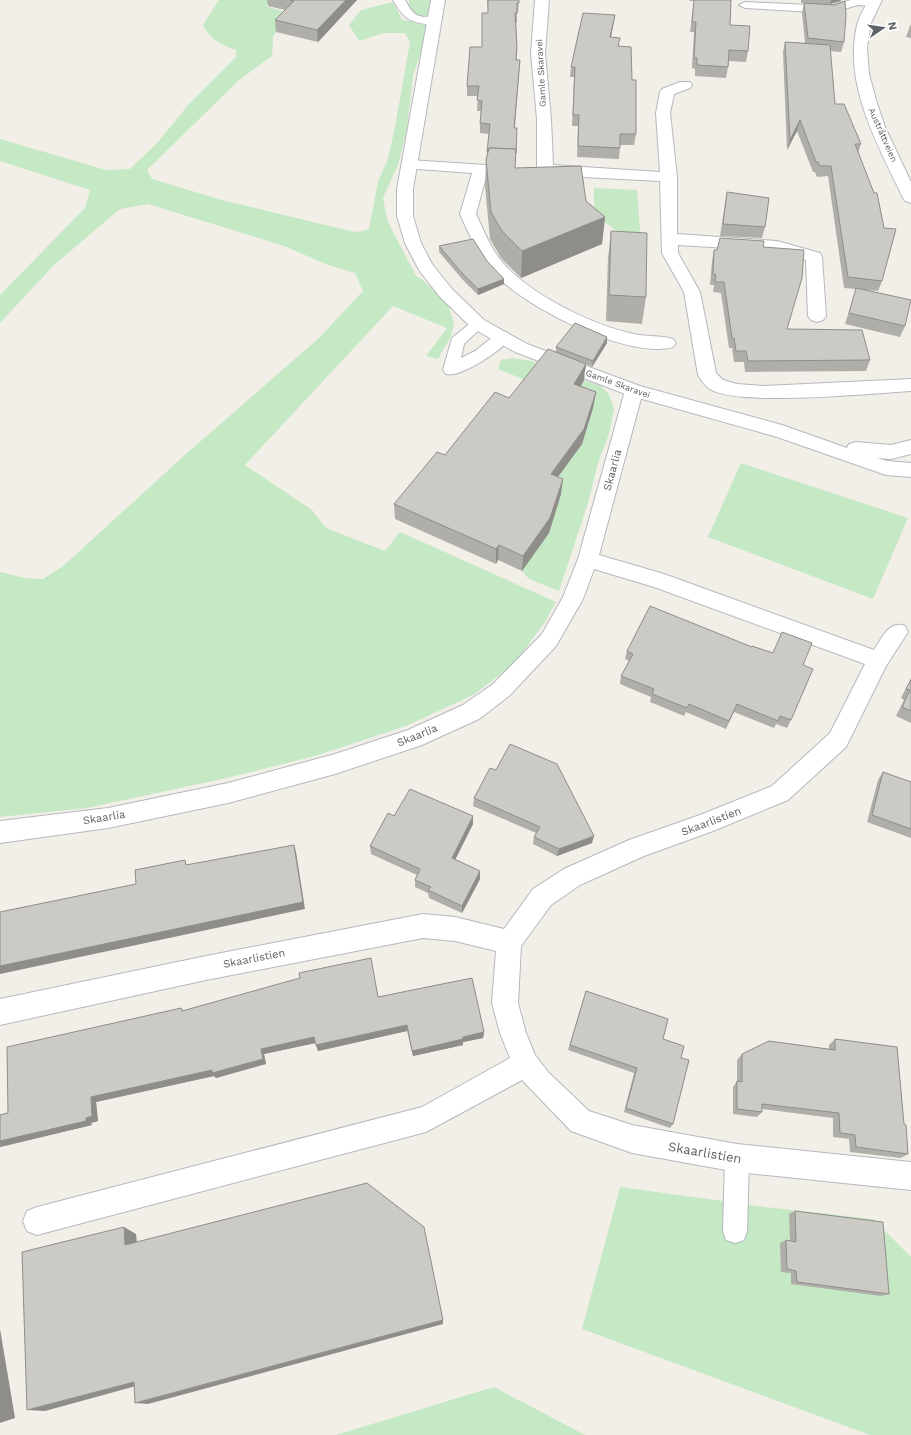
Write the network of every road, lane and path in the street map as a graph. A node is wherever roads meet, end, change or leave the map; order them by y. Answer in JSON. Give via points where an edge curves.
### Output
{"nodes":[{"id":1,"x":399,"y":0,"type":"edge"},
{"id":2,"x":438,"y":0,"type":"edge"},
{"id":3,"x":542,"y":0,"type":"edge"},
{"id":4,"x":874,"y":1,"type":"edge"},
{"id":5,"x":745,"y":5,"type":"dead end"},
{"id":6,"x":435,"y":21,"type":"junction"},
{"id":7,"x":685,"y":85,"type":"dead end"},
{"id":8,"x":410,"y":165,"type":"junction"},
{"id":9,"x":481,"y":169,"type":"junction"},
{"id":10,"x":513,"y":169,"type":"edge"},
{"id":11,"x":529,"y":170,"type":"edge"},
{"id":12,"x":545,"y":170,"type":"junction"},
{"id":13,"x":669,"y":177,"type":"junction"},
{"id":14,"x":911,"y":198,"type":"edge"},
{"id":15,"x":669,"y":239,"type":"junction"},
{"id":16,"x":817,"y":316,"type":"dead end"},
{"id":17,"x":478,"y":324,"type":"junction"},
{"id":18,"x":503,"y":337,"type":"junction"},
{"id":19,"x":667,"y":343,"type":"dead end"},
{"id":20,"x":911,"y":385,"type":"edge"},
{"id":21,"x":634,"y":391,"type":"junction"},
{"id":22,"x":827,"y":446,"type":"junction"},
{"id":23,"x":911,"y":447,"type":"edge"},
{"id":24,"x":911,"y":470,"type":"edge"},
{"id":25,"x":588,"y":559,"type":"junction"},
{"id":26,"x":898,"y":632,"type":"dead end"},
{"id":27,"x":878,"y":660,"type":"junction"},
{"id":28,"x":0,"y":832,"type":"edge"},
{"id":29,"x":509,"y":942,"type":"junction"},
{"id":30,"x":0,"y":1012,"type":"edge"},
{"id":31,"x":525,"y":1064,"type":"junction"},
{"id":32,"x":737,"y":1158,"type":"junction"},
{"id":33,"x":911,"y":1176,"type":"edge"},
{"id":34,"x":37,"y":1221,"type":"dead end"},
{"id":35,"x":736,"y":1231,"type":"dead end"}],
"edges":[{"from":1,"to":6,"type":"lane","via":[[412,18]]},
{"from":2,"to":6,"type":"street","name":"Gamle Skaravei"},
{"from":3,"to":12,"type":"street","name":"Gamle Skaravei","via":[[538,53],[544,119]]},
{"from":4,"to":5,"type":"lane","via":[[857,2],[831,10]]},
{"from":4,"to":14,"type":"street","name":"Austråttveien","via":[[864,26],[860,56],[863,80],[870,107]]},
{"from":6,"to":8,"type":"street","name":"Gamle Skaravei"},
{"from":7,"to":13,"type":"street","via":[[667,92],[663,113]]},
{"from":8,"to":9,"type":"street"},
{"from":8,"to":17,"type":"street","name":"Gamle Skaravei","via":[[405,189],[405,216],[413,243],[425,266],[446,293]]},
{"from":9,"to":10,"type":"street"},
{"from":9,"to":19,"type":"street","via":[[468,214],[486,252],[504,274],[566,316],[631,340]]},
{"from":11,"to":12,"type":"street"},
{"from":12,"to":13,"type":"street"},
{"from":13,"to":15,"type":"street"},
{"from":15,"to":16,"type":"street","via":[[777,246],[814,258]]},
{"from":15,"to":20,"type":"street","via":[[670,253],[692,292],[707,375],[717,385],[764,392]]},
{"from":17,"to":18,"type":"street","name":"Gamle Skaravei"},
{"from":17,"to":18,"type":"lane","via":[[457,342],[451,370],[480,355]]},
{"from":18,"to":21,"type":"street","name":"Gamle Skaravei","via":[[522,348]]},
{"from":21,"to":22,"type":"street","name":"Gamle Skaravei"},
{"from":21,"to":25,"type":"street","name":"Skaarlia"},
{"from":22,"to":23,"type":"street","name":"Gamle Skaravei","via":[[891,452]]},
{"from":22,"to":24,"type":"street","name":"Gamle Skaravei","via":[[886,468]]},
{"from":25,"to":27,"type":"street","via":[[656,580]]},
{"from":25,"to":28,"type":"street","name":"Skaarlia","via":[[573,599],[549,640],[501,690],[471,712],[414,738],[335,764],[228,793],[108,818]]},
{"from":26,"to":27,"type":"street","name":"Skaarlistien"},
{"from":27,"to":29,"type":"street","name":"Skaarlistien","via":[[838,740],[780,793],[705,824],[637,848],[572,877],[542,897]]},
{"from":29,"to":30,"type":"street","name":"Skaarlistien","via":[[455,929],[423,926],[206,968]]},
{"from":29,"to":31,"type":"street","name":"Skaarlistien","via":[[505,1003]]},
{"from":31,"to":32,"type":"street","name":"Skaarlistien","via":[[581,1121],[632,1139]]},
{"from":31,"to":34,"type":"street","via":[[426,1119]]},
{"from":32,"to":33,"type":"street","name":"Skaarlistien"},
{"from":32,"to":35,"type":"lane"}]}
